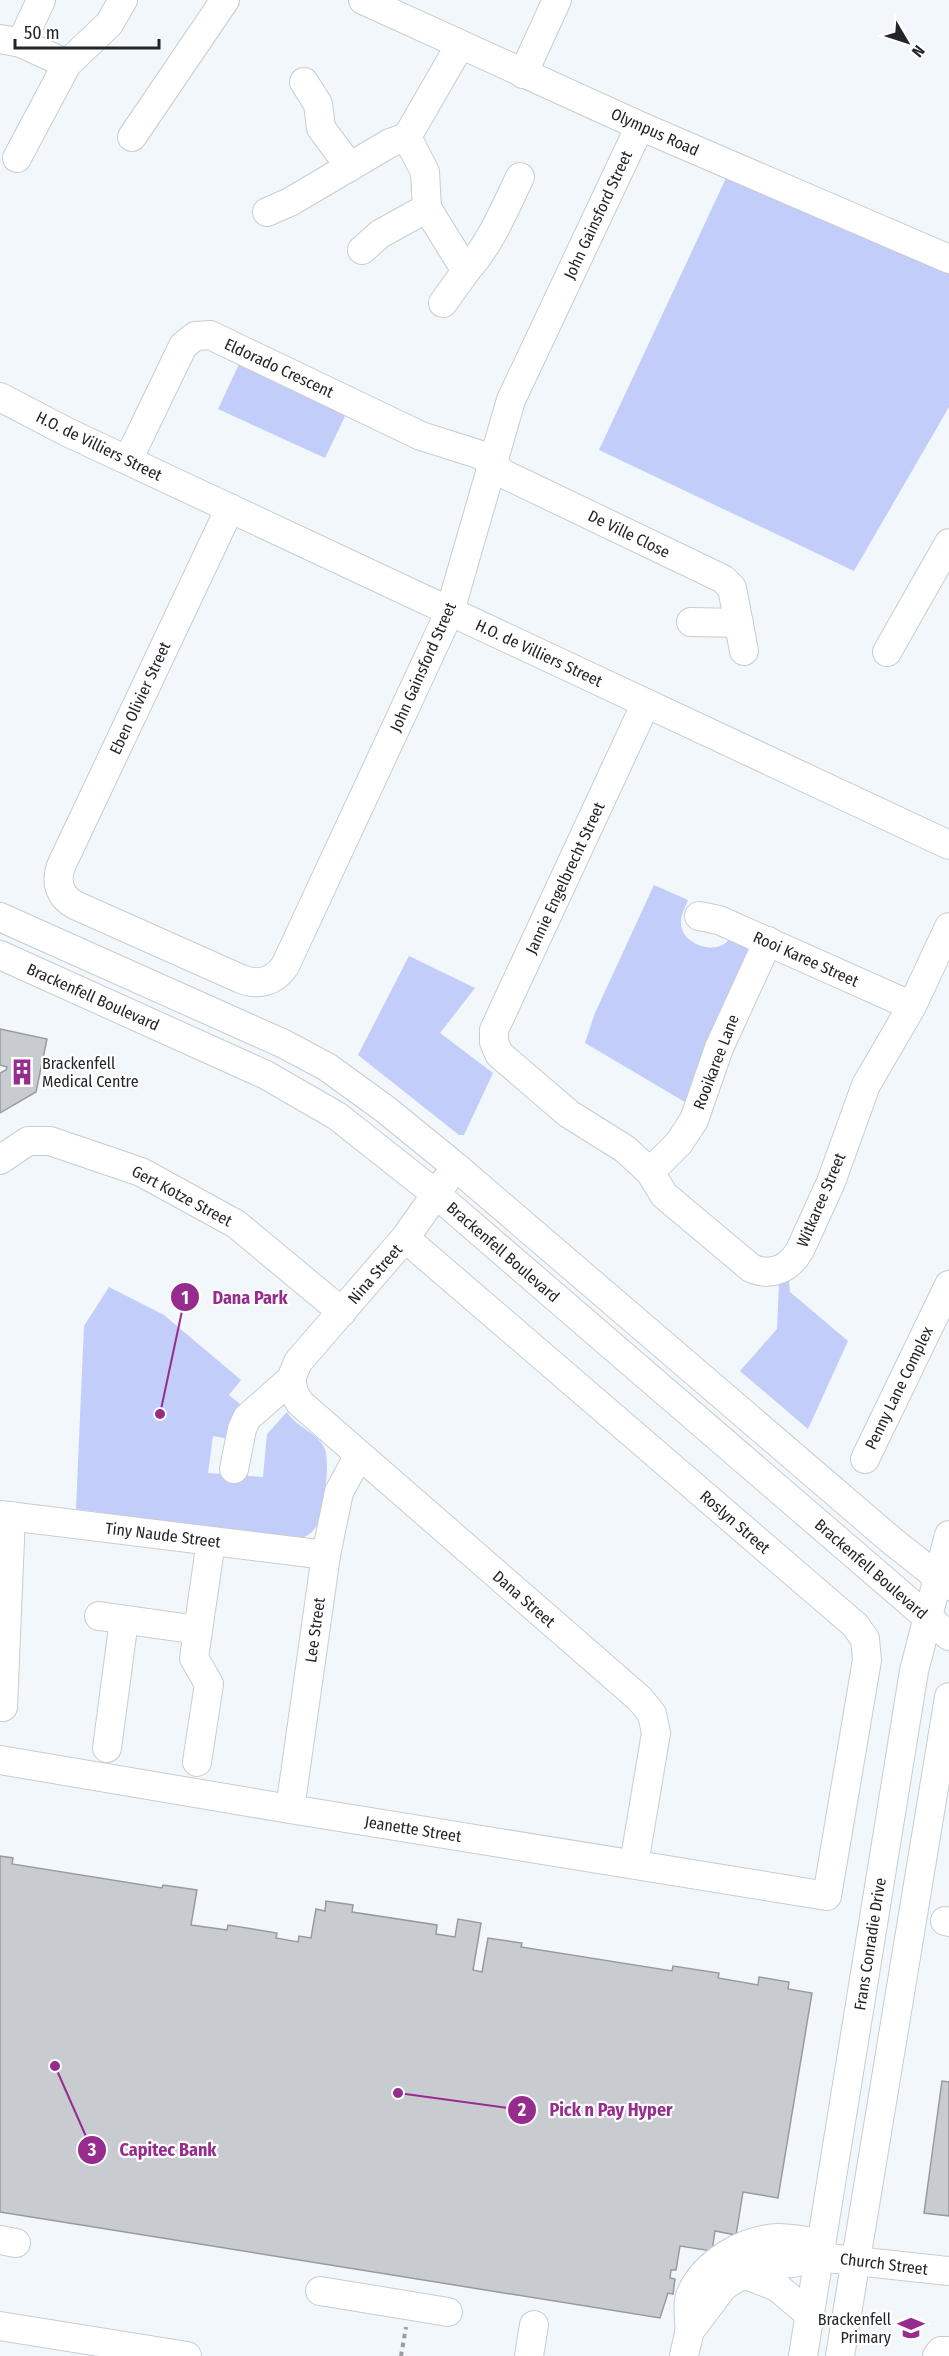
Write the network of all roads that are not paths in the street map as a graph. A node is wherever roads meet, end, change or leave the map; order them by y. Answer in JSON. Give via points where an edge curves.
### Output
{"nodes":[{"id":1,"x":41,"y":0,"type":"edge"},
{"id":2,"x":123,"y":0,"type":"edge"},
{"id":3,"x":225,"y":0,"type":"edge"},
{"id":4,"x":363,"y":0,"type":"edge"},
{"id":5,"x":557,"y":0,"type":"edge"},
{"id":6,"x":10,"y":41,"type":"edge"},
{"id":7,"x":460,"y":45,"type":"junction"},
{"id":8,"x":67,"y":64,"type":"junction"},
{"id":9,"x":523,"y":74,"type":"junction"},
{"id":10,"x":304,"y":82,"type":"dead end"},
{"id":11,"x":640,"y":126,"type":"junction"},
{"id":12,"x":132,"y":137,"type":"dead end"},
{"id":13,"x":407,"y":137,"type":"junction"},
{"id":14,"x":17,"y":158,"type":"dead end"},
{"id":15,"x":350,"y":166,"type":"junction"},
{"id":16,"x":520,"y":177,"type":"dead end"},
{"id":17,"x":427,"y":208,"type":"junction"},
{"id":18,"x":267,"y":212,"type":"dead end"},
{"id":19,"x":362,"y":250,"type":"dead end"},
{"id":20,"x":949,"y":259,"type":"edge"},
{"id":21,"x":466,"y":271,"type":"junction"},
{"id":22,"x":443,"y":303,"type":"dead end"},
{"id":23,"x":0,"y":397,"type":"edge"},
{"id":24,"x":128,"y":460,"type":"junction"},
{"id":25,"x":492,"y":464,"type":"junction"},
{"id":26,"x":230,"y":507,"type":"junction"},
{"id":27,"x":949,"y":543,"type":"edge"},
{"id":28,"x":450,"y":611,"type":"junction"},
{"id":29,"x":691,"y":622,"type":"dead end"},
{"id":30,"x":887,"y":652,"type":"dead end"},
{"id":31,"x":646,"y":703,"type":"junction"},
{"id":32,"x":949,"y":845,"type":"edge"},
{"id":33,"x":60,"y":890,"type":"joint"},
{"id":34,"x":699,"y":916,"type":"dead end"},
{"id":35,"x":0,"y":917,"type":"edge"},
{"id":36,"x":949,"y":927,"type":"edge"},
{"id":37,"x":768,"y":941,"type":"junction"},
{"id":38,"x":0,"y":955,"type":"edge"},
{"id":39,"x":912,"y":1006,"type":"junction"},
{"id":40,"x":499,"y":1054,"type":"joint"},
{"id":41,"x":0,"y":1159,"type":"edge"},
{"id":42,"x":455,"y":1166,"type":"junction"},
{"id":43,"x":650,"y":1172,"type":"junction"},
{"id":44,"x":437,"y":1195,"type":"junction"},
{"id":45,"x":405,"y":1238,"type":"junction"},
{"id":46,"x":949,"y":1285,"type":"edge"},
{"id":47,"x":342,"y":1312,"type":"junction"},
{"id":48,"x":291,"y":1379,"type":"junction"},
{"id":49,"x":359,"y":1455,"type":"junction"},
{"id":50,"x":865,"y":1459,"type":"dead end"},
{"id":51,"x":234,"y":1469,"type":"dead end"},
{"id":52,"x":5,"y":1516,"type":"edge"},
{"id":53,"x":949,"y":1535,"type":"edge"},
{"id":54,"x":211,"y":1541,"type":"junction"},
{"id":55,"x":326,"y":1555,"type":"junction"},
{"id":56,"x":944,"y":1582,"type":"edge"},
{"id":57,"x":928,"y":1618,"type":"junction"},
{"id":58,"x":198,"y":1630,"type":"junction"},
{"id":59,"x":949,"y":1636,"type":"edge"},
{"id":60,"x":949,"y":1697,"type":"edge"},
{"id":61,"x":3,"y":1707,"type":"dead end"},
{"id":62,"x":106,"y":1748,"type":"dead end"},
{"id":63,"x":0,"y":1760,"type":"edge"},
{"id":64,"x":197,"y":1762,"type":"dead end"},
{"id":65,"x":290,"y":1809,"type":"junction"},
{"id":66,"x":634,"y":1864,"type":"junction"},
{"id":67,"x":827,"y":1896,"type":"joint"},
{"id":68,"x":819,"y":2250,"type":"junction"},
{"id":69,"x":856,"y":2261,"type":"junction"},
{"id":70,"x":949,"y":2271,"type":"edge"},
{"id":71,"x":744,"y":2274,"type":"junction"},
{"id":72,"x":320,"y":2291,"type":"dead end"},
{"id":73,"x":448,"y":2312,"type":"dead end"},
{"id":74,"x":809,"y":2314,"type":"junction"},
{"id":75,"x":534,"y":2325,"type":"dead end"},
{"id":76,"x":0,"y":2326,"type":"edge"},
{"id":77,"x":686,"y":2344,"type":"edge"},
{"id":78,"x":949,"y":2351,"type":"edge"},
{"id":79,"x":188,"y":2356,"type":"edge"},
{"id":80,"x":529,"y":2356,"type":"edge"},
{"id":81,"x":803,"y":2356,"type":"edge"},
{"id":82,"x":840,"y":2356,"type":"edge"},
{"id":83,"x":938,"y":2356,"type":"edge"}],
"edges":[{"from":1,"to":6,"type":"street"},
{"from":2,"to":8,"type":"street","via":[[109,24]]},
{"from":3,"to":12,"type":"street"},
{"from":4,"to":7,"type":"street","name":"Olympus Road"},
{"from":5,"to":9,"type":"street"},
{"from":6,"to":8,"type":"street"},
{"from":7,"to":9,"type":"street","name":"Olympus Road"},
{"from":7,"to":13,"type":"street"},
{"from":8,"to":14,"type":"street"},
{"from":9,"to":11,"type":"street","name":"Olympus Road"},
{"from":10,"to":15,"type":"street","via":[[318,104],[321,128]]},
{"from":11,"to":20,"type":"street","name":"Olympus Road"},
{"from":11,"to":25,"type":"street","name":"John Gainsford Street","via":[[511,400]]},
{"from":13,"to":15,"type":"street"},
{"from":13,"to":17,"type":"street","via":[[424,172]]},
{"from":15,"to":18,"type":"street"},
{"from":16,"to":21,"type":"street","via":[[491,238]]},
{"from":17,"to":19,"type":"street","via":[[380,234]]},
{"from":17,"to":21,"type":"street"},
{"from":21,"to":22,"type":"street"},
{"from":23,"to":24,"type":"street","name":"H.O. de Villiers Street"},
{"from":24,"to":25,"type":"street","name":"Eldorado Crescent","via":[[183,345],[204,334],[421,435],[481,455]]},
{"from":24,"to":26,"type":"street","name":"H.O. de Villiers Street"},
{"from":25,"to":28,"type":"street","name":"John Gainsford Street"},
{"from":25,"to":29,"type":"street","name":"De Ville Close","via":[[504,474],[723,579],[732,588],[741,637]]},
{"from":26,"to":28,"type":"street","name":"H.O. de Villiers Street"},
{"from":26,"to":33,"type":"street","name":"Eben Olivier Street","via":[[61,866]]},
{"from":27,"to":30,"type":"street"},
{"from":28,"to":31,"type":"street","name":"H.O. de Villiers Street"},
{"from":28,"to":33,"type":"street","name":"John Gainsford Street","via":[[285,966],[275,977],[261,983],[247,982],[75,905]]},
{"from":31,"to":32,"type":"street","name":"H.O. de Villiers Street"},
{"from":31,"to":40,"type":"street","name":"Jannie Engelbrecht Street","via":[[494,1030]]},
{"from":34,"to":37,"type":"street","name":"Rooi Karee Street","via":[[719,920]]},
{"from":35,"to":42,"type":"street","name":"Brackenfell Boulevard","via":[[327,1067]]},
{"from":36,"to":39,"type":"street","name":"Witkaree Street"},
{"from":37,"to":39,"type":"street","name":"Rooi Karee Street"},
{"from":37,"to":43,"type":"street","name":"Rooikaree Lane","via":[[719,1048],[694,1120],[679,1143]]},
{"from":38,"to":44,"type":"street","name":"Brackenfell Boulevard","via":[[304,1095],[362,1134]]},
{"from":39,"to":43,"type":"street","name":"Witkaree Street","via":[[866,1085],[831,1182],[800,1250],[782,1269],[765,1272],[744,1264],[664,1195]]},
{"from":40,"to":43,"type":"street","name":"Witkaree Street","via":[[569,1114],[625,1149]]},
{"from":41,"to":47,"type":"street","name":"Gert Kotze Street","via":[[28,1141],[50,1141],[141,1172],[236,1224]]},
{"from":42,"to":44,"type":"street","name":"Nina Street"},
{"from":42,"to":56,"type":"street","name":"Brackenfell Boulevard"},
{"from":44,"to":45,"type":"street","name":"Nina Street"},
{"from":44,"to":57,"type":"street","name":"Brackenfell Boulevard"},
{"from":45,"to":47,"type":"street","name":"Nina Street"},
{"from":45,"to":67,"type":"street","name":"Roslyn Street","via":[[855,1625],[865,1639],[867,1660]]},
{"from":46,"to":50,"type":"street","name":"Penny Lane Complex"},
{"from":47,"to":48,"type":"street","name":"Nina Street","via":[[298,1362]]},
{"from":48,"to":49,"type":"street","name":"Dana Street","via":[[300,1404]]},
{"from":48,"to":51,"type":"street","name":"Nina Street","via":[[247,1418]]},
{"from":49,"to":55,"type":"street","name":"Lee Street","via":[[339,1492]]},
{"from":49,"to":66,"type":"street","name":"Dana Street","via":[[640,1699],[652,1714],[656,1733]]},
{"from":52,"to":54,"type":"street","name":"Tiny Naude Street"},
{"from":52,"to":61,"type":"street"},
{"from":53,"to":56,"type":"street","name":"Frans Conradie Drive"},
{"from":54,"to":55,"type":"street","name":"Tiny Naude Street"},
{"from":54,"to":58,"type":"street"},
{"from":55,"to":65,"type":"street","name":"Lee Street"},
{"from":56,"to":57,"type":"street","name":"Frans Conradie Drive"},
{"from":57,"to":59,"type":"street","name":"Brackenfell Boulevard"},
{"from":57,"to":68,"type":"street","name":"Frans Conradie Drive","via":[[914,1671]]},
{"from":58,"to":62,"type":"street","via":[[112,1618]]},
{"from":58,"to":64,"type":"street","via":[[194,1658],[209,1684]]},
{"from":60,"to":69,"type":"street"},
{"from":63,"to":65,"type":"street","name":"Jeanette Street"},
{"from":65,"to":66,"type":"street","name":"Jeanette Street"},
{"from":66,"to":67,"type":"street","name":"Jeanette Street"},
{"from":68,"to":69,"type":"street","name":"Church Street"},
{"from":68,"to":71,"type":"street","via":[[792,2263],[768,2265]]},
{"from":68,"to":74,"type":"street","name":"Frans Conradie Drive"},
{"from":68,"to":77,"type":"street","via":[[789,2238],[766,2240],[741,2247],[719,2261],[697,2284],[689,2299]]},
{"from":69,"to":70,"type":"street","name":"Church Street"},
{"from":69,"to":82,"type":"street"},
{"from":71,"to":74,"type":"street","via":[[777,2287]]},
{"from":71,"to":77,"type":"street","via":[[723,2287]]},
{"from":72,"to":73,"type":"street"},
{"from":74,"to":81,"type":"street","name":"Frans Conradie Drive"},
{"from":75,"to":80,"type":"street"},
{"from":76,"to":79,"type":"street"},
{"from":78,"to":83,"type":"street","via":[[941,2351]]}]}
